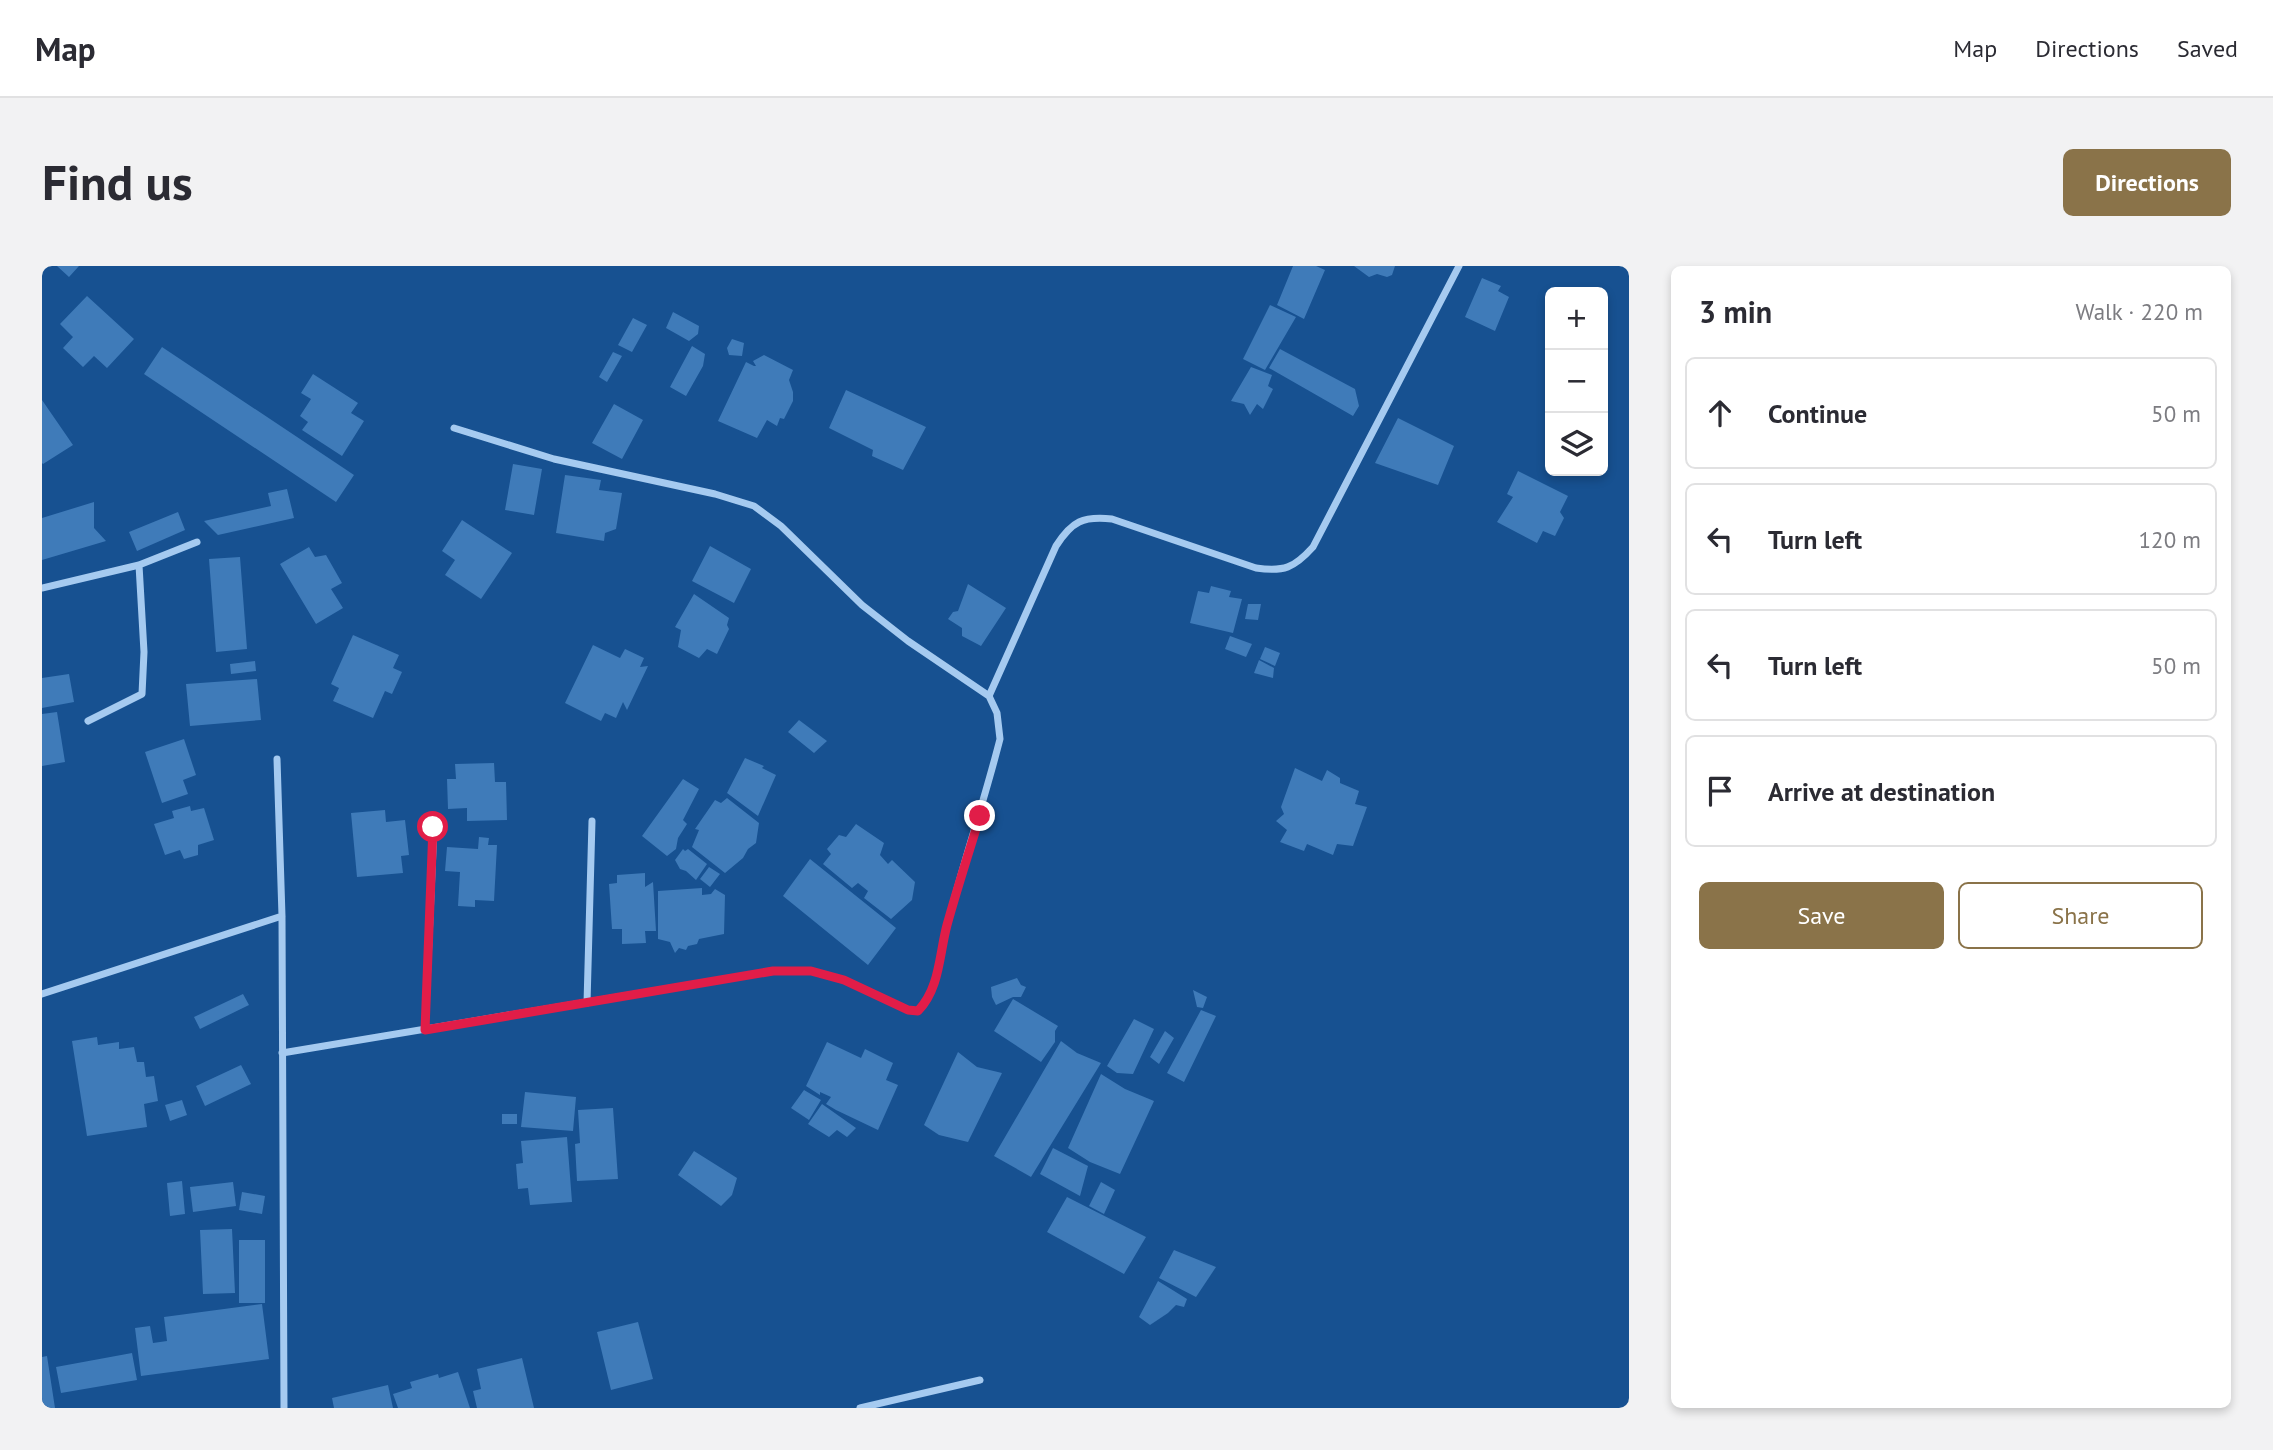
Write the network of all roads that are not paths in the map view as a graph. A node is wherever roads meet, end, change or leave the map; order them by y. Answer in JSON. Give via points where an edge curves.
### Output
{"nodes":[{"id":1,"x":1460,"y":266,"type":"edge"},
{"id":2,"x":454,"y":428,"type":"dead end"},
{"id":3,"x":197,"y":542,"type":"dead end"},
{"id":4,"x":139,"y":565,"type":"junction"},
{"id":5,"x":42,"y":588,"type":"edge"},
{"id":6,"x":989,"y":696,"type":"junction"},
{"id":7,"x":88,"y":721,"type":"dead end"},
{"id":8,"x":277,"y":759,"type":"dead end"},
{"id":9,"x":592,"y":821,"type":"dead end"},
{"id":10,"x":433,"y":827,"type":"dead end"},
{"id":11,"x":282,"y":916,"type":"junction"},
{"id":12,"x":42,"y":994,"type":"edge"},
{"id":13,"x":587,"y":1003,"type":"junction"},
{"id":14,"x":425,"y":1030,"type":"junction"},
{"id":15,"x":282,"y":1053,"type":"junction"},
{"id":16,"x":980,"y":1380,"type":"dead end"},
{"id":17,"x":284,"y":1408,"type":"edge"},
{"id":18,"x":860,"y":1408,"type":"edge"}],
"edges":[{"from":1,"to":6,"type":"street","via":[[1313,547],[1300,562],[1290,568],[1256,568],[1112,519],[1081,520],[1056,546]]},
{"from":2,"to":6,"type":"street","via":[[554,459],[754,506],[781,526],[862,605]]},
{"from":3,"to":4,"type":"street"},
{"from":4,"to":5,"type":"street"},
{"from":4,"to":7,"type":"street","via":[[142,694]]},
{"from":6,"to":13,"type":"street","via":[[997,713],[1000,739],[937,975],[927,1002],[918,1011],[811,971],[773,971]]},
{"from":8,"to":11,"type":"street"},
{"from":9,"to":13,"type":"street"},
{"from":10,"to":14,"type":"street"},
{"from":11,"to":12,"type":"street"},
{"from":11,"to":15,"type":"street"},
{"from":13,"to":14,"type":"street"},
{"from":14,"to":15,"type":"street"},
{"from":15,"to":17,"type":"street"},
{"from":16,"to":18,"type":"street"}]}
